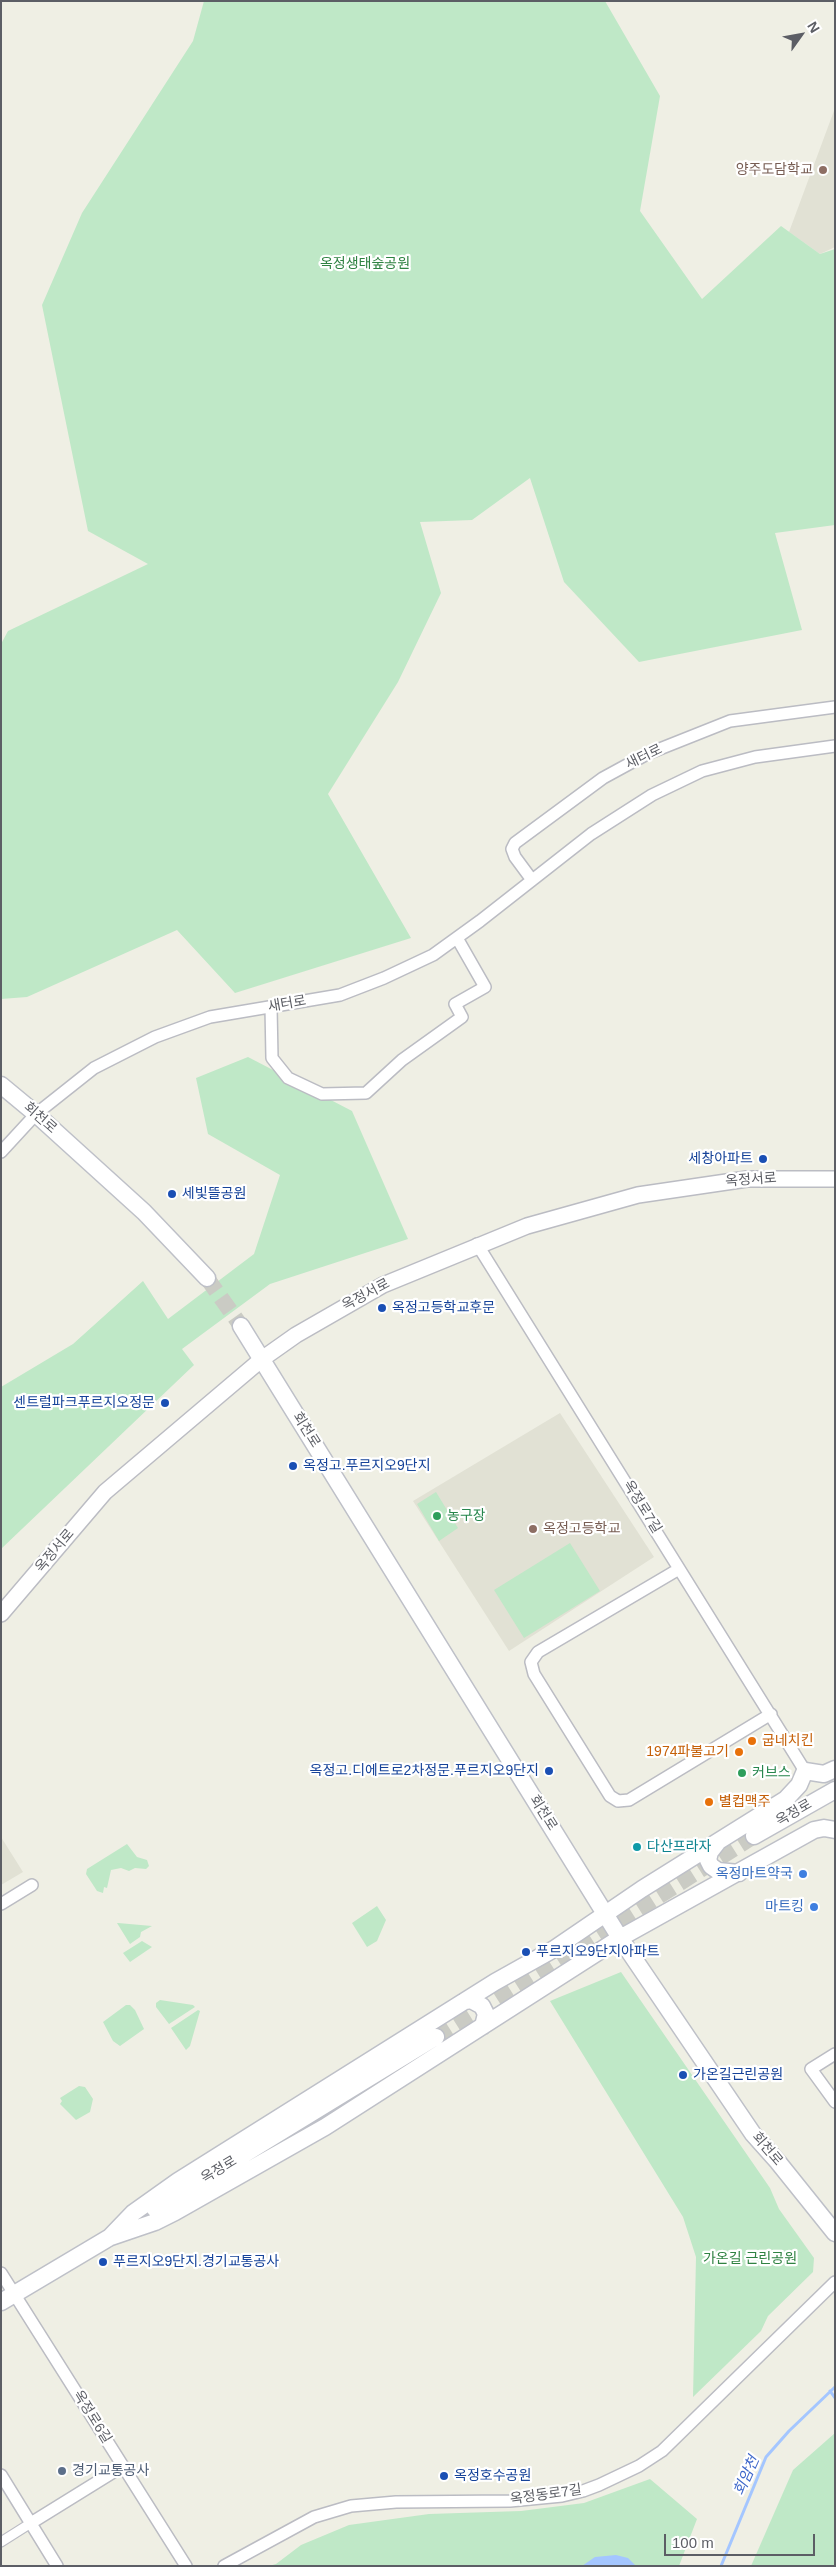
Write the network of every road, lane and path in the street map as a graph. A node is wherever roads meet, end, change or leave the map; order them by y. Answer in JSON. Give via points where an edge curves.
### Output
{"nodes":[{"id":1,"x":835,"y":707,"type":"edge"},
{"id":2,"x":835,"y":746,"type":"edge"},
{"id":3,"x":532,"y":880,"type":"junction"},
{"id":4,"x":457,"y":938,"type":"junction"},
{"id":5,"x":271,"y":1007,"type":"junction"},
{"id":6,"x":1,"y":1085,"type":"edge"},
{"id":7,"x":36,"y":1114,"type":"junction"},
{"id":8,"x":1,"y":1152,"type":"edge"},
{"id":9,"x":835,"y":1179,"type":"edge"},
{"id":10,"x":478,"y":1244,"type":"junction"},
{"id":11,"x":207,"y":1278,"type":"tunnel mouth"},
{"id":12,"x":241,"y":1326,"type":"tunnel mouth"},
{"id":13,"x":262,"y":1359,"type":"junction"},
{"id":14,"x":680,"y":1568,"type":"junction"},
{"id":15,"x":1,"y":1614,"type":"edge"},
{"id":16,"x":771,"y":1714,"type":"junction"},
{"id":17,"x":805,"y":1771,"type":"junction"},
{"id":18,"x":832,"y":1771,"type":"edge"},
{"id":19,"x":835,"y":1790,"type":"edge"},
{"id":20,"x":786,"y":1799,"type":"junction"},
{"id":21,"x":835,"y":1818,"type":"edge"},
{"id":22,"x":814,"y":1830,"type":"junction"},
{"id":23,"x":835,"y":1830,"type":"edge"},
{"id":24,"x":754,"y":1836,"type":"tunnel mouth"},
{"id":25,"x":718,"y":1842,"type":"junction"},
{"id":26,"x":739,"y":1873,"type":"junction"},
{"id":27,"x":32,"y":1885,"type":"dead end"},
{"id":28,"x":1,"y":1904,"type":"edge"},
{"id":29,"x":605,"y":1914,"type":"junction"},
{"id":30,"x":620,"y":1938,"type":"junction"},
{"id":31,"x":464,"y":2001,"type":"junction"},
{"id":32,"x":483,"y":2026,"type":"junction"},
{"id":33,"x":436,"y":2037,"type":"tunnel mouth"},
{"id":34,"x":835,"y":2054,"type":"edge"},
{"id":35,"x":835,"y":2102,"type":"edge"},
{"id":36,"x":835,"y":2233,"type":"edge"},
{"id":37,"x":109,"y":2238,"type":"junction"},
{"id":38,"x":1,"y":2273,"type":"edge"},
{"id":39,"x":835,"y":2282,"type":"edge"},
{"id":40,"x":8,"y":2298,"type":"edge"},
{"id":41,"x":123,"y":2466,"type":"junction"},
{"id":42,"x":1,"y":2475,"type":"edge"},
{"id":43,"x":31,"y":2523,"type":"junction"},
{"id":44,"x":1,"y":2542,"type":"edge"},
{"id":45,"x":57,"y":2566,"type":"edge"},
{"id":46,"x":186,"y":2566,"type":"edge"},
{"id":47,"x":224,"y":2566,"type":"edge"}],
"edges":[{"from":1,"to":3,"type":"street","name":"새터로","via":[[730,722],[647,754],[603,778],[515,843],[512,849],[515,857]]},
{"from":2,"to":3,"type":"street","name":"새터로","via":[[755,757],[702,770],[652,795],[591,834]]},
{"from":3,"to":4,"type":"street","name":"새터로"},
{"from":4,"to":5,"type":"street","name":"새터로","via":[[425,959],[340,995]]},
{"from":4,"to":5,"type":"street","via":[[485,987],[455,1004],[462,1017],[402,1060],[366,1093],[322,1094],[288,1078],[272,1058]]},
{"from":5,"to":7,"type":"street","name":"새터로","via":[[210,1017],[155,1038],[94,1068]]},
{"from":6,"to":7,"type":"main road","name":"회천로"},
{"from":7,"to":8,"type":"street","name":"새터로"},
{"from":7,"to":11,"type":"main road","name":"회천로","via":[[144,1212]]},
{"from":9,"to":10,"type":"street","name":"옥정서로","via":[[747,1178],[638,1195],[527,1226]]},
{"from":10,"to":13,"type":"street","name":"옥정서로","via":[[383,1285],[296,1335]]},
{"from":10,"to":14,"type":"street","name":"옥정로7길"},
{"from":12,"to":13,"type":"main road","name":"회천로"},
{"from":13,"to":15,"type":"street","name":"옥정서로","via":[[105,1492]]},
{"from":13,"to":29,"type":"main road","name":"회천로"},
{"from":14,"to":16,"type":"street","name":"옥정로7길"},
{"from":14,"to":16,"type":"street","via":[[538,1652],[531,1662],[534,1674],[594,1772],[614,1799],[623,1802]]},
{"from":16,"to":17,"type":"street","name":"옥정로7길"},
{"from":17,"to":18,"type":"main road","via":[[818,1774]]},
{"from":17,"to":20,"type":"main road","via":[[799,1785]]},
{"from":18,"to":20,"type":"main road"},
{"from":19,"to":24,"type":"main road","name":"옥정로"},
{"from":20,"to":25,"type":"main road"},
{"from":21,"to":22,"type":"main road"},
{"from":22,"to":23,"type":"main road"},
{"from":22,"to":26,"type":"main road"},
{"from":25,"to":26,"type":"main road","via":[[710,1852],[708,1860],[711,1866],[718,1871]]},
{"from":25,"to":29,"type":"main road"},
{"from":26,"to":30,"type":"main road"},
{"from":27,"to":28,"type":"street"},
{"from":29,"to":30,"type":"main road","name":"회천로"},
{"from":29,"to":31,"type":"main road"},
{"from":30,"to":32,"type":"main road"},
{"from":30,"to":36,"type":"main road","name":"회천로","via":[[753,2134]]},
{"from":31,"to":32,"type":"main road","via":[[470,2000],[482,2006],[486,2014]]},
{"from":31,"to":37,"type":"main road","via":[[178,2181],[132,2213]]},
{"from":32,"to":37,"type":"main road","via":[[316,2132],[168,2215]]},
{"from":33,"to":37,"type":"main road","name":"옥정로"},
{"from":34,"to":35,"type":"street","via":[[811,2069]]},
{"from":37,"to":40,"type":"main road","name":"옥정로"},
{"from":38,"to":40,"type":"street","name":"옥정로6길"},
{"from":39,"to":47,"type":"street","name":"옥정동로7길","via":[[662,2451],[607,2481],[562,2496],[351,2506],[314,2517]]},
{"from":40,"to":41,"type":"street","name":"옥정로6길"},
{"from":41,"to":43,"type":"street"},
{"from":41,"to":46,"type":"street","name":"옥정로6길"},
{"from":42,"to":43,"type":"street"},
{"from":43,"to":44,"type":"street"},
{"from":43,"to":45,"type":"street"}]}
